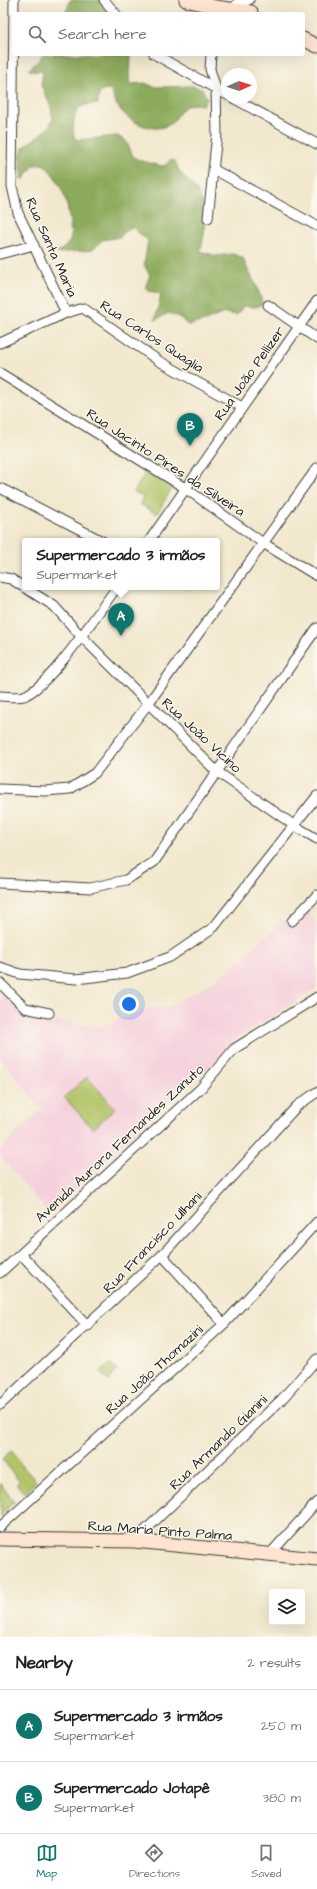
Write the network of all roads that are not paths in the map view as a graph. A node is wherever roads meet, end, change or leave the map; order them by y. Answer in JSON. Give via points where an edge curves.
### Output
{"nodes":[{"id":1,"x":14,"y":0,"type":"edge"},
{"id":2,"x":104,"y":0,"type":"edge"},
{"id":3,"x":186,"y":0,"type":"edge"},
{"id":4,"x":241,"y":7,"type":"edge"},
{"id":5,"x":14,"y":12,"type":"edge"},
{"id":6,"x":114,"y":12,"type":"edge"},
{"id":7,"x":305,"y":40,"type":"edge"},
{"id":8,"x":317,"y":46,"type":"edge"},
{"id":9,"x":13,"y":56,"type":"edge"},
{"id":10,"x":158,"y":56,"type":"edge"},
{"id":11,"x":211,"y":56,"type":"edge"},
{"id":12,"x":216,"y":89,"type":"junction"},
{"id":13,"x":221,"y":92,"type":"edge"},
{"id":14,"x":244,"y":104,"type":"edge"},
{"id":15,"x":317,"y":144,"type":"edge"},
{"id":16,"x":213,"y":169,"type":"junction"},
{"id":17,"x":208,"y":218,"type":"dead end"},
{"id":18,"x":317,"y":226,"type":"edge"},
{"id":19,"x":34,"y":245,"type":"junction"},
{"id":20,"x":0,"y":254,"type":"edge"},
{"id":21,"x":317,"y":301,"type":"edge"},
{"id":22,"x":268,"y":305,"type":"dead end"},
{"id":23,"x":66,"y":313,"type":"junction"},
{"id":24,"x":299,"y":326,"type":"junction"},
{"id":25,"x":317,"y":339,"type":"edge"},
{"id":26,"x":0,"y":343,"type":"edge"},
{"id":27,"x":0,"y":373,"type":"edge"},
{"id":28,"x":242,"y":407,"type":"junction"},
{"id":29,"x":317,"y":468,"type":"edge"},
{"id":30,"x":0,"y":488,"type":"edge"},
{"id":31,"x":185,"y":488,"type":"junction"},
{"id":32,"x":96,"y":538,"type":"edge"},
{"id":33,"x":151,"y":538,"type":"edge"},
{"id":34,"x":263,"y":543,"type":"junction"},
{"id":35,"x":317,"y":576,"type":"edge"},
{"id":36,"x":0,"y":577,"type":"edge"},
{"id":37,"x":22,"y":586,"type":"edge"},
{"id":38,"x":29,"y":590,"type":"edge"},
{"id":39,"x":115,"y":590,"type":"edge"},
{"id":40,"x":317,"y":628,"type":"edge"},
{"id":41,"x":81,"y":636,"type":"junction"},
{"id":42,"x":0,"y":696,"type":"edge"},
{"id":43,"x":148,"y":704,"type":"junction"},
{"id":44,"x":216,"y":771,"type":"junction"},
{"id":45,"x":0,"y":789,"type":"edge"},
{"id":46,"x":317,"y":796,"type":"edge"},
{"id":47,"x":295,"y":826,"type":"junction"},
{"id":48,"x":317,"y":838,"type":"edge"},
{"id":49,"x":0,"y":883,"type":"edge"},
{"id":50,"x":315,"y":901,"type":"edge"},
{"id":51,"x":292,"y":921,"type":"dead end"},
{"id":52,"x":0,"y":968,"type":"edge"},
{"id":53,"x":0,"y":983,"type":"edge"},
{"id":54,"x":317,"y":996,"type":"edge"},
{"id":55,"x":49,"y":1013,"type":"dead end"},
{"id":56,"x":317,"y":1092,"type":"edge"},
{"id":57,"x":317,"y":1222,"type":"edge"},
{"id":58,"x":21,"y":1254,"type":"junction"},
{"id":59,"x":162,"y":1255,"type":"junction"},
{"id":60,"x":0,"y":1273,"type":"edge"},
{"id":61,"x":224,"y":1324,"type":"junction"},
{"id":62,"x":88,"y":1326,"type":"junction"},
{"id":63,"x":317,"y":1358,"type":"edge"},
{"id":64,"x":0,"y":1405,"type":"edge"},
{"id":65,"x":317,"y":1502,"type":"edge"},
{"id":66,"x":0,"y":1526,"type":"edge"},
{"id":67,"x":0,"y":1539,"type":"edge"},
{"id":68,"x":134,"y":1541,"type":"junction"},
{"id":69,"x":269,"y":1555,"type":"junction"},
{"id":70,"x":317,"y":1559,"type":"edge"}],
"edges":[{"from":1,"to":5,"type":"street","name":"Rua Santa Maria"},
{"from":2,"to":6,"type":"street"},
{"from":3,"to":4,"type":"street","via":[[215,8]]},
{"from":7,"to":8,"type":"street"},
{"from":9,"to":19,"type":"street","name":"Rua Santa Maria","via":[[12,186],[18,213]]},
{"from":10,"to":12,"type":"street"},
{"from":11,"to":12,"type":"street","via":[[210,69]]},
{"from":12,"to":13,"type":"street"},
{"from":12,"to":16,"type":"street","via":[[217,134]]},
{"from":14,"to":15,"type":"street"},
{"from":16,"to":17,"type":"street"},
{"from":16,"to":18,"type":"street"},
{"from":19,"to":20,"type":"street"},
{"from":19,"to":23,"type":"street","name":"Rua Santa Maria"},
{"from":21,"to":24,"type":"street","name":"Rua João Pellizer"},
{"from":22,"to":24,"type":"street"},
{"from":23,"to":26,"type":"street","name":"Rua Carlos Quaglia"},
{"from":23,"to":28,"type":"street","name":"Rua Carlos Quaglia","via":[[84,308],[159,361]]},
{"from":24,"to":25,"type":"street"},
{"from":24,"to":28,"type":"street","name":"Rua João Pellizer"},
{"from":27,"to":31,"type":"street","name":"Rua Jacinto Pires da Silveira"},
{"from":28,"to":31,"type":"street","name":"Rua João Pellizer"},
{"from":29,"to":34,"type":"street"},
{"from":30,"to":32,"type":"street"},
{"from":31,"to":33,"type":"street","name":"Rua João Pellizer"},
{"from":31,"to":34,"type":"street","name":"Rua Jacinto Pires da Silveira"},
{"from":34,"to":35,"type":"street","name":"Rua Jacinto Pires da Silveira"},
{"from":34,"to":43,"type":"street"},
{"from":36,"to":37,"type":"street","name":"Rua João Vicino","via":[[11,579]]},
{"from":38,"to":41,"type":"street","name":"Rua João Vicino","via":[[54,606]]},
{"from":39,"to":41,"type":"street"},
{"from":40,"to":44,"type":"street"},
{"from":41,"to":42,"type":"street","via":[[43,684],[24,696]]},
{"from":41,"to":43,"type":"street","name":"Rua João Vicino"},
{"from":43,"to":44,"type":"street","name":"Rua João Vicino"},
{"from":43,"to":45,"type":"street","via":[[95,773],[81,784],[70,790]]},
{"from":44,"to":47,"type":"street","name":"Rua João Vicino"},
{"from":44,"to":49,"type":"street","via":[[154,862],[126,880],[90,888]]},
{"from":46,"to":47,"type":"street"},
{"from":47,"to":48,"type":"street","name":"Rua João Vicino"},
{"from":47,"to":52,"type":"street","via":[[214,927],[170,957],[127,973],[76,979],[20,974]]},
{"from":50,"to":51,"type":"street"},
{"from":53,"to":55,"type":"street","via":[[25,1008]]},
{"from":54,"to":58,"type":"street","name":"Avenida Aurora Fernandes Zanuto","via":[[234,1049],[202,1088]]},
{"from":56,"to":59,"type":"street","name":"Rua Francisco Ulhani","via":[[297,1106]]},
{"from":57,"to":61,"type":"street","name":"Rua João Thomazini"},
{"from":58,"to":60,"type":"street","name":"Avenida Aurora Fernandes Zanuto"},
{"from":58,"to":62,"type":"street"},
{"from":59,"to":61,"type":"street"},
{"from":59,"to":62,"type":"street","name":"Rua Francisco Ulhani"},
{"from":61,"to":66,"type":"street","name":"Rua João Thomazini"},
{"from":62,"to":64,"type":"street","name":"Rua Francisco Ulhani"},
{"from":63,"to":68,"type":"street","name":"Rua Armando Gianini","via":[[282,1399]]},
{"from":65,"to":69,"type":"street"},
{"from":67,"to":68,"type":"street","name":"Rua Maria Pinto Palma"},
{"from":68,"to":69,"type":"street","name":"Rua Maria Pinto Palma"},
{"from":69,"to":70,"type":"street","name":"Rua Maria Pinto Palma"}]}
